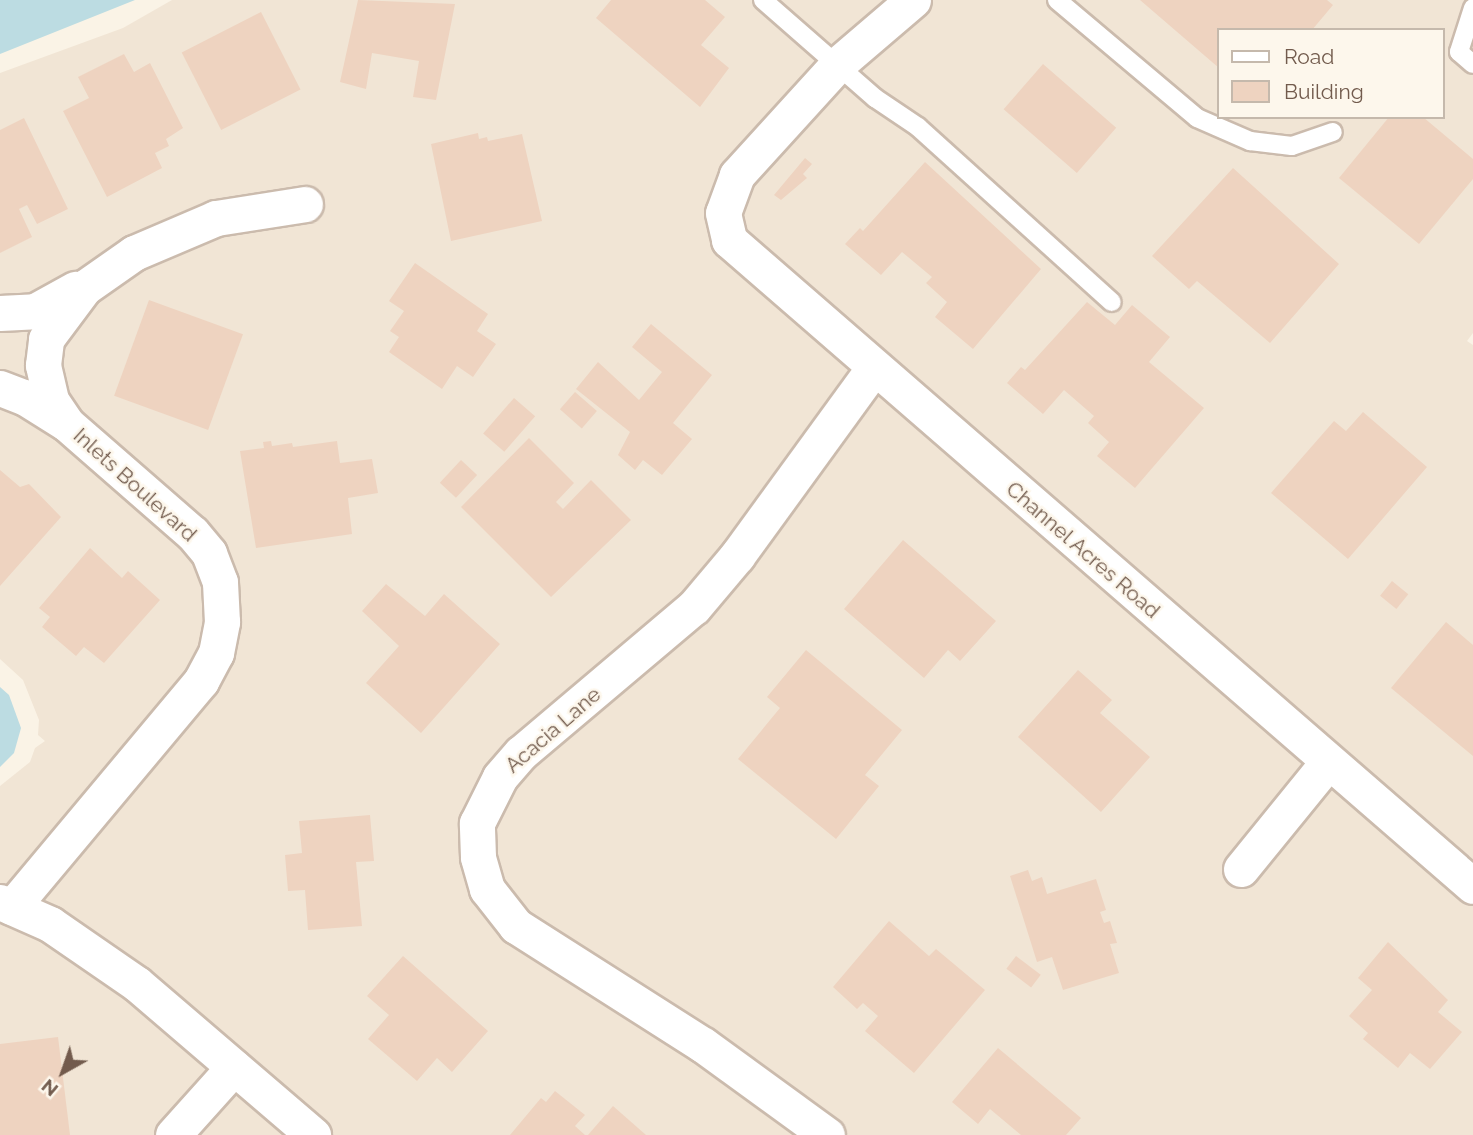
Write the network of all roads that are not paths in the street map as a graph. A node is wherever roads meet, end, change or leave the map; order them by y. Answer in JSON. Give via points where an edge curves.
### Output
{"nodes":[{"id":1,"x":763,"y":0,"type":"edge"},
{"id":2,"x":913,"y":0,"type":"edge"},
{"id":3,"x":1057,"y":0,"type":"edge"},
{"id":4,"x":1473,"y":8,"type":"edge"},
{"id":5,"x":1473,"y":64,"type":"edge"},
{"id":6,"x":837,"y":65,"type":"junction"},
{"id":7,"x":1333,"y":132,"type":"dead end"},
{"id":8,"x":305,"y":204,"type":"dead end"},
{"id":9,"x":102,"y":273,"type":"junction"},
{"id":10,"x":1112,"y":302,"type":"dead end"},
{"id":11,"x":0,"y":313,"type":"edge"},
{"id":12,"x":873,"y":369,"type":"junction"},
{"id":13,"x":0,"y":388,"type":"edge"},
{"id":14,"x":67,"y":424,"type":"junction"},
{"id":15,"x":1328,"y":762,"type":"junction"},
{"id":16,"x":1241,"y":869,"type":"dead end"},
{"id":17,"x":1473,"y":886,"type":"edge"},
{"id":18,"x":6,"y":904,"type":"edge"},
{"id":19,"x":234,"y":1067,"type":"junction"},
{"id":20,"x":173,"y":1135,"type":"edge"},
{"id":21,"x":313,"y":1135,"type":"edge"},
{"id":22,"x":827,"y":1135,"type":"edge"}],
"edges":[{"from":1,"to":6,"type":"lane"},
{"from":2,"to":6,"type":"street"},
{"from":3,"to":7,"type":"lane","via":[[1197,118],[1250,141],[1292,146]]},
{"from":4,"to":5,"type":"lane","via":[[1459,52]]},
{"from":6,"to":10,"type":"lane","via":[[918,127]]},
{"from":6,"to":12,"type":"street","name":"Channel Acres Road","via":[[737,175],[726,197],[724,227],[738,252]]},
{"from":8,"to":9,"type":"street","name":"Inlets Boulevard","via":[[195,225]]},
{"from":9,"to":11,"type":"street","via":[[35,311]]},
{"from":9,"to":14,"type":"street","name":"Inlets Boulevard","via":[[66,306],[47,339],[43,365],[48,388]]},
{"from":12,"to":15,"type":"street","name":"Channel Acres Road"},
{"from":12,"to":22,"type":"street","name":"Acacia Lane","via":[[737,556],[694,607],[521,752],[500,776],[477,823],[478,857],[487,889],[516,926],[703,1045]]},
{"from":13,"to":14,"type":"street"},
{"from":14,"to":18,"type":"street","name":"Inlets Boulevard","via":[[209,552],[220,582],[222,622],[216,653],[201,681]]},
{"from":15,"to":16,"type":"street"},
{"from":15,"to":17,"type":"street","name":"Channel Acres Road"},
{"from":18,"to":19,"type":"street","name":"Inlets Boulevard","via":[[50,924],[137,984]]},
{"from":19,"to":20,"type":"street"},
{"from":19,"to":21,"type":"street","name":"Inlets Boulevard"}]}
